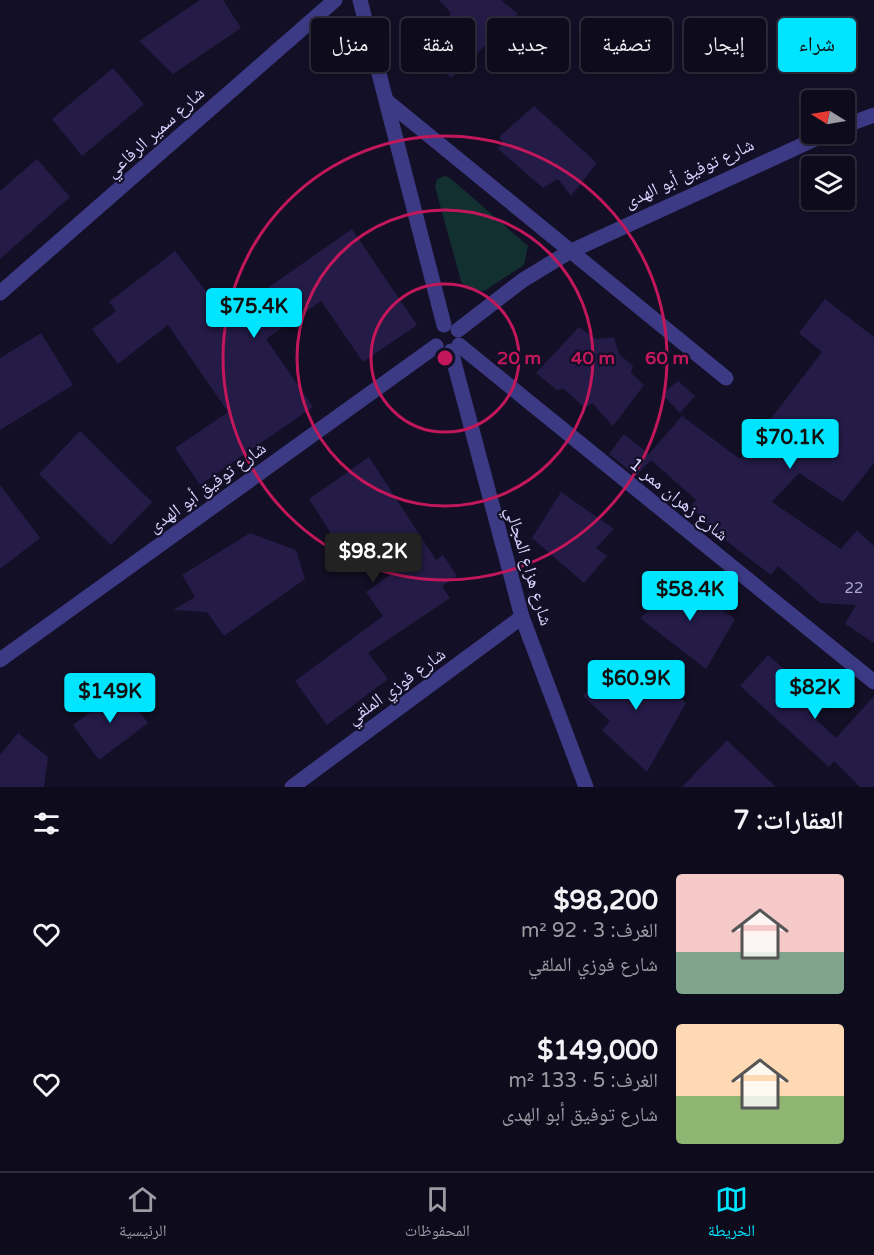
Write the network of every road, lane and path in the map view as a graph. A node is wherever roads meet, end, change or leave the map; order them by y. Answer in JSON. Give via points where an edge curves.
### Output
{"nodes":[{"id":1,"x":335,"y":0,"type":"edge"},
{"id":2,"x":360,"y":0,"type":"edge"},
{"id":3,"x":388,"y":102,"type":"junction"},
{"id":4,"x":874,"y":116,"type":"edge"},
{"id":5,"x":855,"y":122,"type":"edge"},
{"id":6,"x":804,"y":144,"type":"edge"},
{"id":7,"x":569,"y":252,"type":"junction"},
{"id":8,"x":0,"y":293,"type":"edge"},
{"id":9,"x":450,"y":340,"type":"junction"},
{"id":10,"x":726,"y":378,"type":"dead end"},
{"id":11,"x":522,"y":617,"type":"junction"},
{"id":12,"x":0,"y":660,"type":"edge"},
{"id":13,"x":874,"y":682,"type":"edge"},
{"id":14,"x":292,"y":787,"type":"edge"},
{"id":15,"x":586,"y":787,"type":"edge"}],
"edges":[{"from":1,"to":8,"type":"street","name":"شارع سمير الرفاعي"},
{"from":2,"to":3,"type":"street","name":"شارع هزاع المجالي"},
{"from":3,"to":7,"type":"street"},
{"from":3,"to":9,"type":"street","name":"شارع هزاع المجالي"},
{"from":4,"to":5,"type":"street"},
{"from":6,"to":7,"type":"street","name":"شارع توفيق أبو الهدى"},
{"from":7,"to":9,"type":"street","name":"شارع توفيق أبو الهدى","via":[[522,280]]},
{"from":7,"to":10,"type":"street"},
{"from":9,"to":11,"type":"street","name":"شارع هزاع المجالي"},
{"from":9,"to":12,"type":"street","name":"شارع توفيق أبو الهدى"},
{"from":9,"to":13,"type":"street","name":"شارع زهران ممر 1"},
{"from":11,"to":14,"type":"street","name":"شارع فوزي الملقي"},
{"from":11,"to":15,"type":"street","name":"شارع هزاع المجالي"}]}
